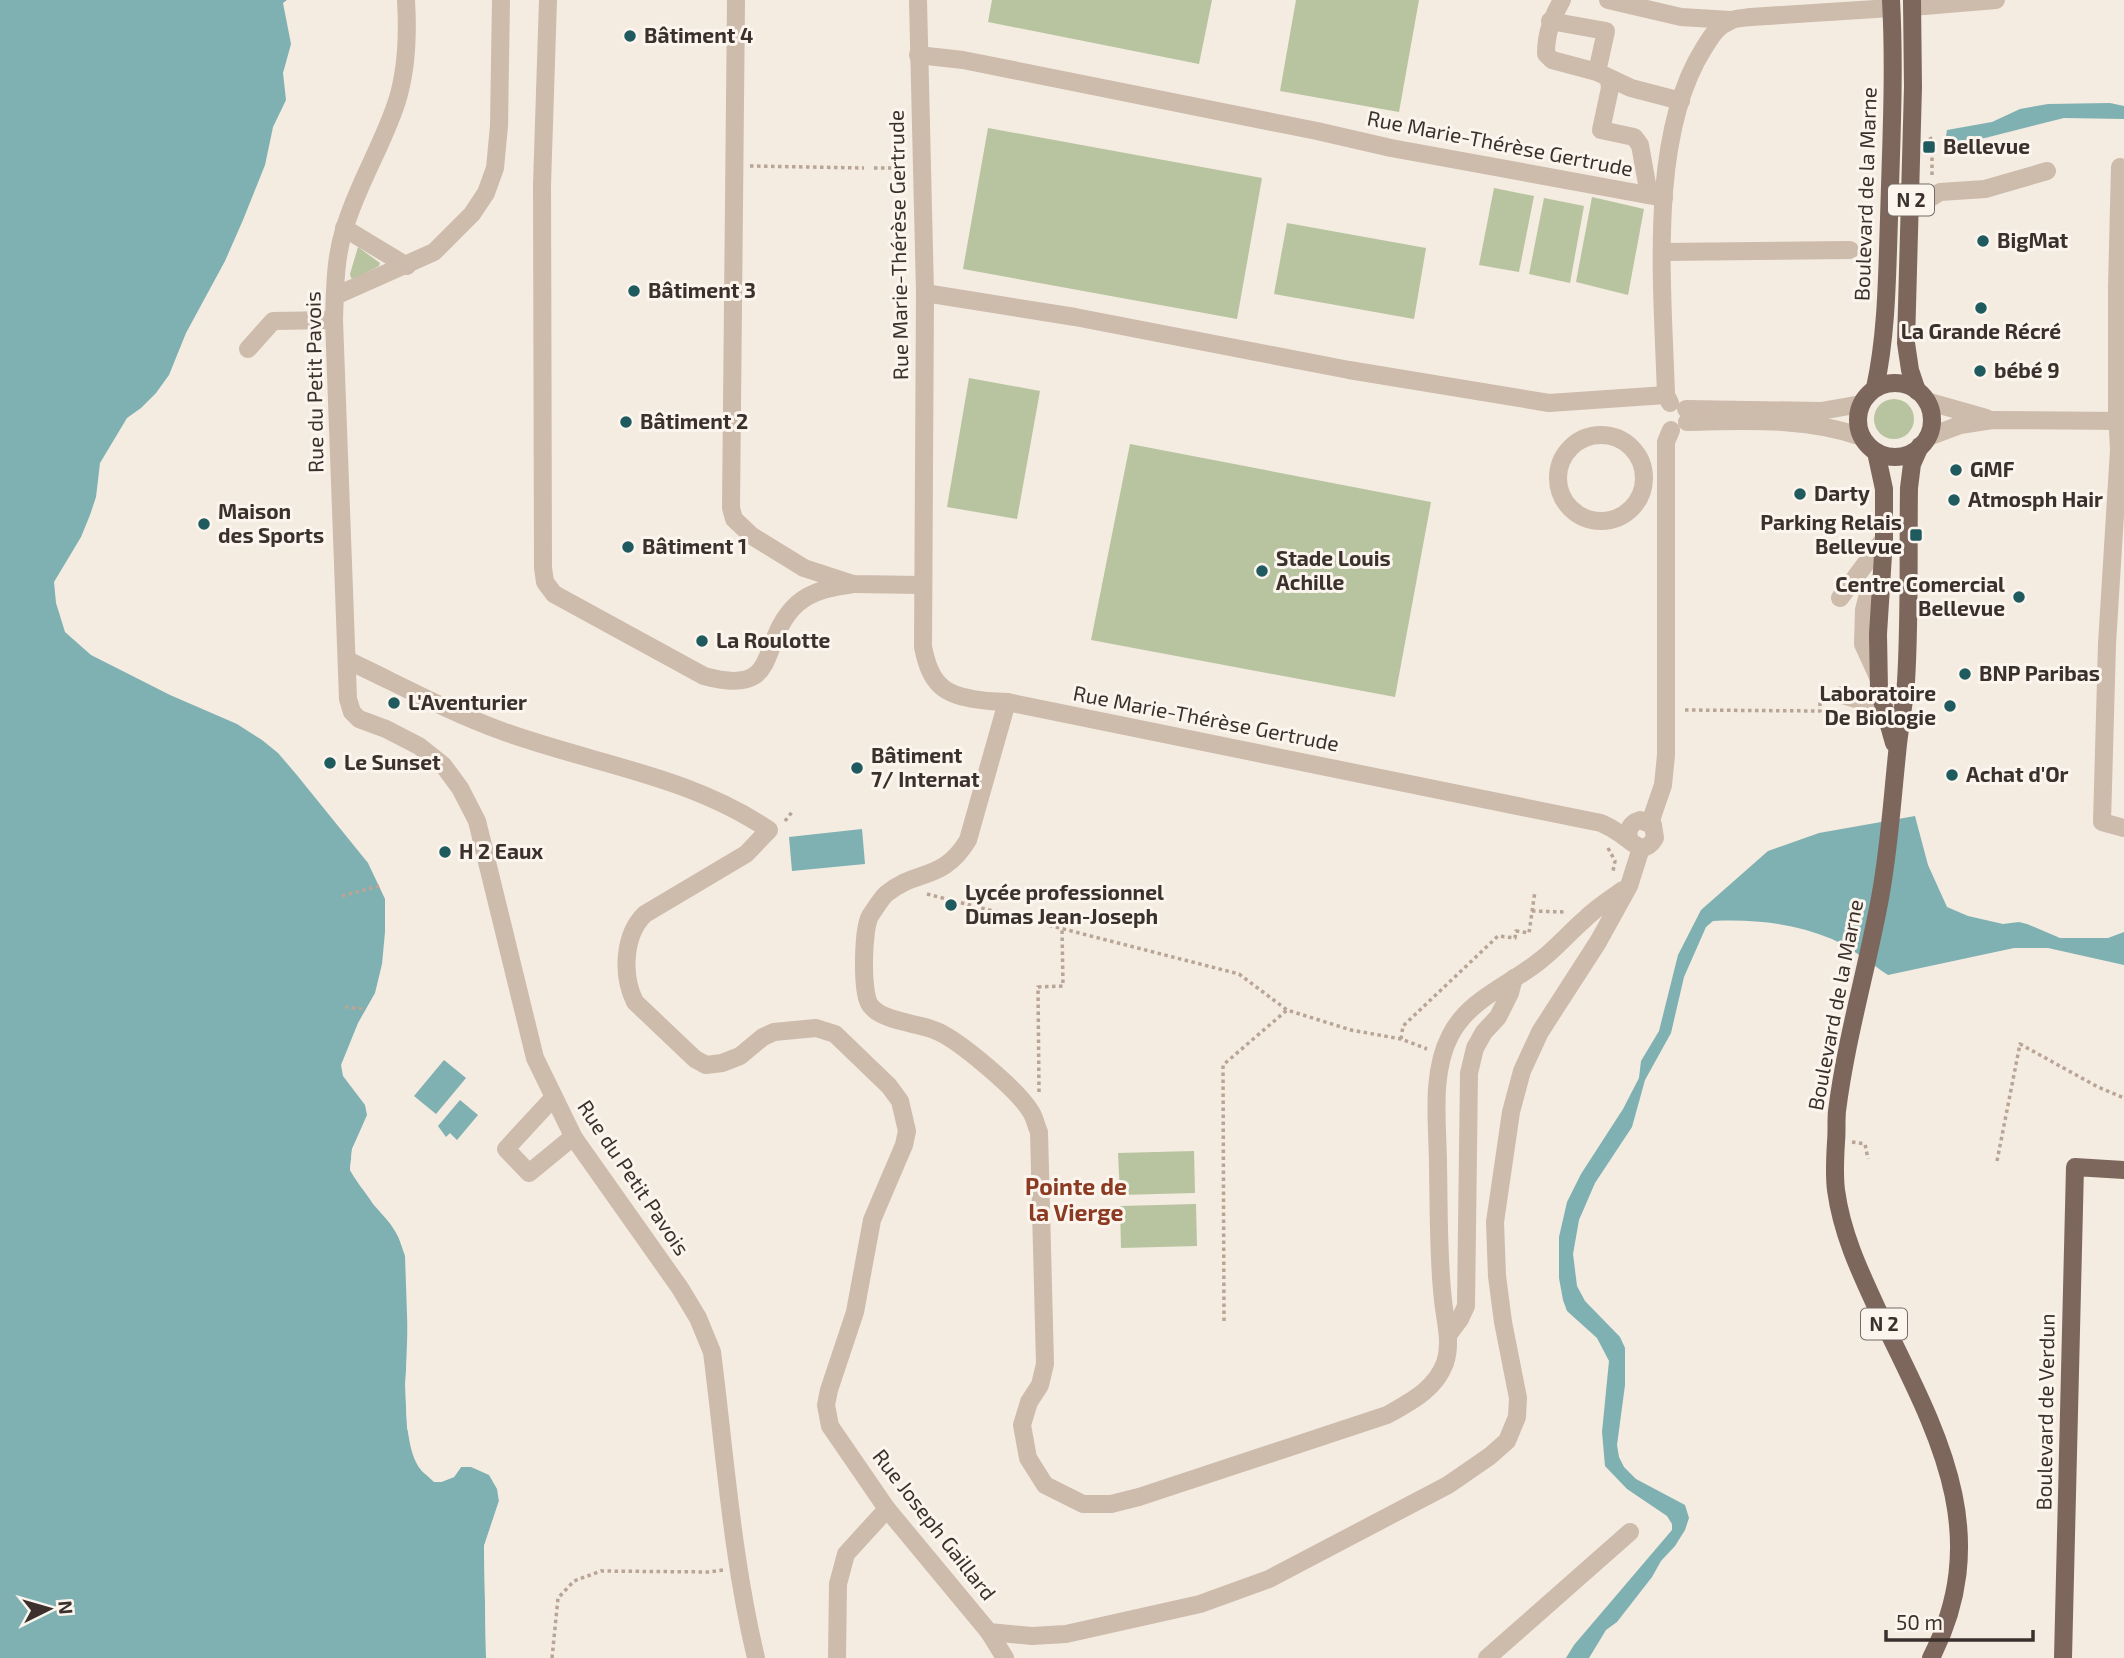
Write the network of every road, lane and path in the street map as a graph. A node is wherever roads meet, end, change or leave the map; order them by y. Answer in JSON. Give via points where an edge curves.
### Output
{"nodes":[{"id":1,"x":406,"y":0,"type":"edge"},
{"id":2,"x":501,"y":0,"type":"edge"},
{"id":3,"x":548,"y":0,"type":"edge"},
{"id":4,"x":736,"y":0,"type":"edge"},
{"id":5,"x":918,"y":0,"type":"edge"},
{"id":6,"x":1562,"y":0,"type":"edge"},
{"id":7,"x":1608,"y":0,"type":"edge"},
{"id":8,"x":1996,"y":0,"type":"edge"},
{"id":9,"x":1891,"y":4,"type":"edge"},
{"id":10,"x":1912,"y":4,"type":"edge"},
{"id":11,"x":1730,"y":20,"type":"junction"},
{"id":12,"x":1550,"y":21,"type":"junction"},
{"id":13,"x":918,"y":55,"type":"junction"},
{"id":14,"x":1603,"y":75,"type":"junction"},
{"id":15,"x":1681,"y":101,"type":"junction"},
{"id":16,"x":1929,"y":134,"type":"dead end"},
{"id":17,"x":734,"y":166,"type":"junction"},
{"id":18,"x":2120,"y":167,"type":"dead end"},
{"id":19,"x":863,"y":168,"type":"dead end"},
{"id":20,"x":874,"y":168,"type":"dead end"},
{"id":21,"x":921,"y":168,"type":"junction"},
{"id":22,"x":2047,"y":171,"type":"dead end"},
{"id":23,"x":1657,"y":196,"type":"junction"},
{"id":24,"x":1930,"y":198,"type":"junction"},
{"id":25,"x":1910,"y":211,"type":"junction"},
{"id":26,"x":344,"y":228,"type":"junction"},
{"id":27,"x":1850,"y":250,"type":"dead end"},
{"id":28,"x":1663,"y":252,"type":"junction"},
{"id":29,"x":407,"y":266,"type":"junction"},
{"id":30,"x":925,"y":293,"type":"junction"},
{"id":31,"x":335,"y":296,"type":"junction"},
{"id":32,"x":334,"y":320,"type":"junction"},
{"id":33,"x":248,"y":349,"type":"dead end"},
{"id":34,"x":1875,"y":388,"type":"junction"},
{"id":35,"x":1922,"y":396,"type":"junction"},
{"id":36,"x":1861,"y":404,"type":"junction"},
{"id":37,"x":1674,"y":418,"type":"junction"},
{"id":38,"x":1992,"y":420,"type":"junction"},
{"id":39,"x":2121,"y":421,"type":"edge"},
{"id":40,"x":1862,"y":437,"type":"junction"},
{"id":41,"x":1924,"y":442,"type":"junction"},
{"id":42,"x":1876,"y":452,"type":"junction"},
{"id":43,"x":1639,"y":457,"type":"junction"},
{"id":44,"x":1642,"y":492,"type":"junction"},
{"id":45,"x":1665,"y":514,"type":"junction"},
{"id":46,"x":1884,"y":538,"type":"junction"},
{"id":47,"x":853,"y":584,"type":"junction"},
{"id":48,"x":923,"y":585,"type":"junction"},
{"id":49,"x":1840,"y":598,"type":"dead end"},
{"id":50,"x":347,"y":660,"type":"junction"},
{"id":51,"x":1842,"y":695,"type":"joint"},
{"id":52,"x":1007,"y":702,"type":"junction"},
{"id":53,"x":1885,"y":708,"type":"junction"},
{"id":54,"x":1676,"y":710,"type":"dead end"},
{"id":55,"x":1896,"y":754,"type":"junction"},
{"id":56,"x":2124,"y":828,"type":"edge"},
{"id":57,"x":1605,"y":842,"type":"dead end"},
{"id":58,"x":1635,"y":845,"type":"junction"},
{"id":59,"x":1611,"y":882,"type":"dead end"},
{"id":60,"x":379,"y":886,"type":"dead end"},
{"id":61,"x":1629,"y":886,"type":"junction"},
{"id":62,"x":897,"y":887,"type":"junction"},
{"id":63,"x":1535,"y":891,"type":"dead end"},
{"id":64,"x":342,"y":896,"type":"dead end"},
{"id":65,"x":1572,"y":909,"type":"dead end"},
{"id":66,"x":1532,"y":911,"type":"junction"},
{"id":67,"x":1062,"y":929,"type":"junction"},
{"id":68,"x":1514,"y":978,"type":"junction"},
{"id":69,"x":345,"y":1007,"type":"dead end"},
{"id":70,"x":366,"y":1009,"type":"dead end"},
{"id":71,"x":1287,"y":1010,"type":"junction"},
{"id":72,"x":1401,"y":1039,"type":"junction"},
{"id":73,"x":1442,"y":1055,"type":"junction"},
{"id":74,"x":1039,"y":1093,"type":"dead end"},
{"id":75,"x":554,"y":1097,"type":"junction"},
{"id":76,"x":2124,"y":1098,"type":"edge"},
{"id":77,"x":575,"y":1138,"type":"junction"},
{"id":78,"x":1997,"y":1161,"type":"dead end"},
{"id":79,"x":2124,"y":1170,"type":"edge"},
{"id":80,"x":1224,"y":1321,"type":"dead end"},
{"id":81,"x":1448,"y":1335,"type":"junction"},
{"id":82,"x":887,"y":1509,"type":"junction"},
{"id":83,"x":1630,"y":1532,"type":"dead end"},
{"id":84,"x":739,"y":1568,"type":"junction"},
{"id":85,"x":989,"y":1632,"type":"junction"},
{"id":86,"x":552,"y":1658,"type":"edge"},
{"id":87,"x":757,"y":1658,"type":"edge"},
{"id":88,"x":837,"y":1658,"type":"edge"},
{"id":89,"x":1005,"y":1658,"type":"edge"},
{"id":90,"x":1487,"y":1658,"type":"edge"},
{"id":91,"x":1931,"y":1658,"type":"edge"},
{"id":92,"x":2063,"y":1658,"type":"edge"}],
"edges":[{"from":1,"to":26,"type":"street","name":"Rue du Petit Pavois","via":[[408,25],[397,100]]},
{"from":2,"to":29,"type":"street","via":[[495,168],[472,214],[434,252]]},
{"from":3,"to":47,"type":"street","via":[[542,184],[545,582],[554,594],[704,676],[746,682],[762,670],[783,622],[798,604],[821,589]]},
{"from":4,"to":17,"type":"street"},
{"from":5,"to":13,"type":"street"},
{"from":6,"to":12,"type":"street"},
{"from":7,"to":11,"type":"street","via":[[1681,17]]},
{"from":8,"to":10,"type":"street"},
{"from":9,"to":11,"type":"street"},
{"from":9,"to":34,"type":"main road","name":"Boulevard de la Marne","number":"N 2","via":[[1887,269]]},
{"from":10,"to":25,"type":"main road","name":"Boulevard de la Marne","number":"N 2"},
{"from":11,"to":15,"type":"street","via":[[1715,31],[1696,61]]},
{"from":12,"to":14,"type":"street","via":[[1546,54],[1552,60]]},
{"from":12,"to":14,"type":"street","via":[[1606,31]]},
{"from":13,"to":21,"type":"street","name":"Rue Marie-Thérèse Gertrude"},
{"from":13,"to":23,"type":"street","name":"Rue Marie-Thérèse Gertrude","via":[[963,60],[1391,148]]},
{"from":14,"to":15,"type":"street"},
{"from":14,"to":23,"type":"street","via":[[1610,88],[1601,130],[1634,137]]},
{"from":15,"to":23,"type":"street"},
{"from":16,"to":24,"type":"path"},
{"from":17,"to":19,"type":"path"},
{"from":17,"to":47,"type":"street","via":[[734,519],[752,536],[804,568]]},
{"from":18,"to":39,"type":"street"},
{"from":20,"to":21,"type":"path"},
{"from":21,"to":30,"type":"street","name":"Rue Marie-Thérèse Gertrude"},
{"from":22,"to":24,"type":"street","via":[[1985,189],[1940,192]]},
{"from":23,"to":28,"type":"street"},
{"from":24,"to":25,"type":"street"},
{"from":25,"to":35,"type":"main road","name":"Boulevard de la Marne","number":"N 2","via":[[1906,343],[1910,370]]},
{"from":26,"to":29,"type":"street"},
{"from":26,"to":31,"type":"street","name":"Rue du Petit Pavois"},
{"from":27,"to":28,"type":"street"},
{"from":28,"to":37,"type":"street"},
{"from":29,"to":31,"type":"street"},
{"from":30,"to":37,"type":"street","via":[[1349,370]]},
{"from":30,"to":48,"type":"street","name":"Rue Marie-Thérèse Gertrude"},
{"from":31,"to":32,"type":"street","name":"Rue du Petit Pavois"},
{"from":32,"to":33,"type":"street","via":[[273,321]]},
{"from":32,"to":50,"type":"street","name":"Rue du Petit Pavois"},
{"from":34,"to":35,"type":"main road","via":[[1897,383]]},
{"from":34,"to":36,"type":"main road"},
{"from":35,"to":38,"type":"street"},
{"from":35,"to":41,"type":"main road","via":[[1931,412]]},
{"from":36,"to":37,"type":"street","via":[[1821,411]]},
{"from":36,"to":40,"type":"main road","via":[[1858,426]]},
{"from":37,"to":40,"type":"street","via":[[1820,425]]},
{"from":37,"to":43,"type":"street"},
{"from":37,"to":45,"type":"street"},
{"from":38,"to":39,"type":"street"},
{"from":38,"to":41,"type":"street","via":[[1960,425]]},
{"from":39,"to":56,"type":"street","via":[[2102,822]]},
{"from":40,"to":42,"type":"main road"},
{"from":41,"to":42,"type":"main road","via":[[1899,457]]},
{"from":41,"to":55,"type":"main road","name":"Boulevard de la Marne","number":"N 2","via":[[1912,464],[1909,488],[1906,683]]},
{"from":42,"to":46,"type":"main road","name":"Boulevard de la Marne","number":"N 2","via":[[1884,489]]},
{"from":43,"to":44,"type":"street"},
{"from":43,"to":44,"type":"street","via":[[1631,447],[1606,435],[1580,441],[1562,461],[1560,488],[1574,511],[1599,521],[1625,514]]},
{"from":44,"to":45,"type":"street"},
{"from":45,"to":58,"type":"street","name":"Rue Joseph Gaillard","via":[[1667,734],[1663,785],[1650,823],[1655,838],[1650,846]]},
{"from":46,"to":49,"type":"street"},
{"from":46,"to":53,"type":"main road","name":"Boulevard de la Marne","number":"N 2","via":[[1878,677]]},
{"from":47,"to":48,"type":"street"},
{"from":48,"to":52,"type":"street","name":"Rue Marie-Thérèse Gertrude","via":[[923,647],[928,668],[943,689],[986,702]]},
{"from":50,"to":75,"type":"street","name":"Rue du Petit Pavois","via":[[352,712],[419,746],[443,765],[477,821],[524,1020],[535,1058]]},
{"from":50,"to":82,"type":"street","name":"Rue Joseph Gaillard","via":[[502,731],[696,790],[769,830],[746,854],[635,924],[627,960],[629,990],[635,1002],[706,1065],[732,1060],[774,1032],[816,1028],[835,1034],[900,1101],[907,1131],[904,1145],[872,1220],[855,1312],[826,1405],[830,1426]]},
{"from":51,"to":53,"type":"street"},
{"from":51,"to":54,"type":"path","via":[[1820,695],[1820,711]]},
{"from":52,"to":58,"type":"street","name":"Rue Marie-Thérèse Gertrude","via":[[1601,823]]},
{"from":52,"to":62,"type":"street","via":[[968,840],[942,869]]},
{"from":53,"to":55,"type":"main road","name":"Boulevard de la Marne","number":"N 2"},
{"from":55,"to":91,"type":"main road","name":"Boulevard de la Marne","number":"N 2","via":[[1880,898],[1843,1068],[1834,1158],[1836,1189],[1854,1261],[1934,1429],[1955,1499],[1956,1583]]},
{"from":57,"to":59,"type":"path","via":[[1615,861]]},
{"from":58,"to":61,"type":"street","name":"Rue Joseph Gaillard"},
{"from":60,"to":64,"type":"path"},
{"from":61,"to":68,"type":"street"},
{"from":61,"to":85,"type":"street","name":"Rue Joseph Gaillard","via":[[1541,1032],[1522,1071],[1511,1112],[1495,1222],[1503,1322],[1518,1398],[1517,1417],[1507,1441],[1448,1485],[1269,1579],[1200,1604],[1066,1634]]},
{"from":62,"to":67,"type":"path"},
{"from":62,"to":81,"type":"street","via":[[884,896],[868,919],[865,983],[869,1004],[880,1014],[936,1030],[967,1050],[1031,1111],[1039,1132],[1045,1364],[1022,1425],[1028,1458],[1045,1485],[1083,1504],[1111,1504],[1387,1415],[1419,1397],[1434,1382],[1444,1364]]},
{"from":63,"to":66,"type":"path"},
{"from":65,"to":66,"type":"path"},
{"from":66,"to":72,"type":"path","via":[[1529,933],[1516,931],[1515,938],[1498,936],[1403,1026]]},
{"from":67,"to":71,"type":"path","via":[[1239,974]]},
{"from":67,"to":74,"type":"path","via":[[1063,986],[1038,987]]},
{"from":68,"to":73,"type":"street","via":[[1470,1008],[1457,1022]]},
{"from":68,"to":81,"type":"street","via":[[1498,1017],[1475,1048],[1469,1073],[1466,1306]]},
{"from":69,"to":70,"type":"path"},
{"from":71,"to":72,"type":"path","via":[[1351,1030]]},
{"from":71,"to":80,"type":"path","via":[[1223,1065]]},
{"from":72,"to":73,"type":"path"},
{"from":73,"to":81,"type":"street","via":[[1439,1222]]},
{"from":75,"to":77,"type":"street","name":"Rue du Petit Pavois"},
{"from":75,"to":77,"type":"street","via":[[506,1149],[530,1173]]},
{"from":76,"to":78,"type":"path","via":[[2020,1044]]},
{"from":77,"to":84,"type":"street","name":"Rue du Petit Pavois","via":[[680,1288],[707,1336]]},
{"from":79,"to":92,"type":"main road","name":"Boulevard de Verdun","via":[[2075,1167]]},
{"from":82,"to":85,"type":"street","name":"Rue Joseph Gaillard"},
{"from":82,"to":88,"type":"street","via":[[846,1554],[838,1584]]},
{"from":83,"to":90,"type":"street"},
{"from":84,"to":86,"type":"path","via":[[601,1571],[574,1581],[558,1598]]},
{"from":84,"to":87,"type":"street","name":"Rue du Petit Pavois"},
{"from":85,"to":89,"type":"street"}]}
